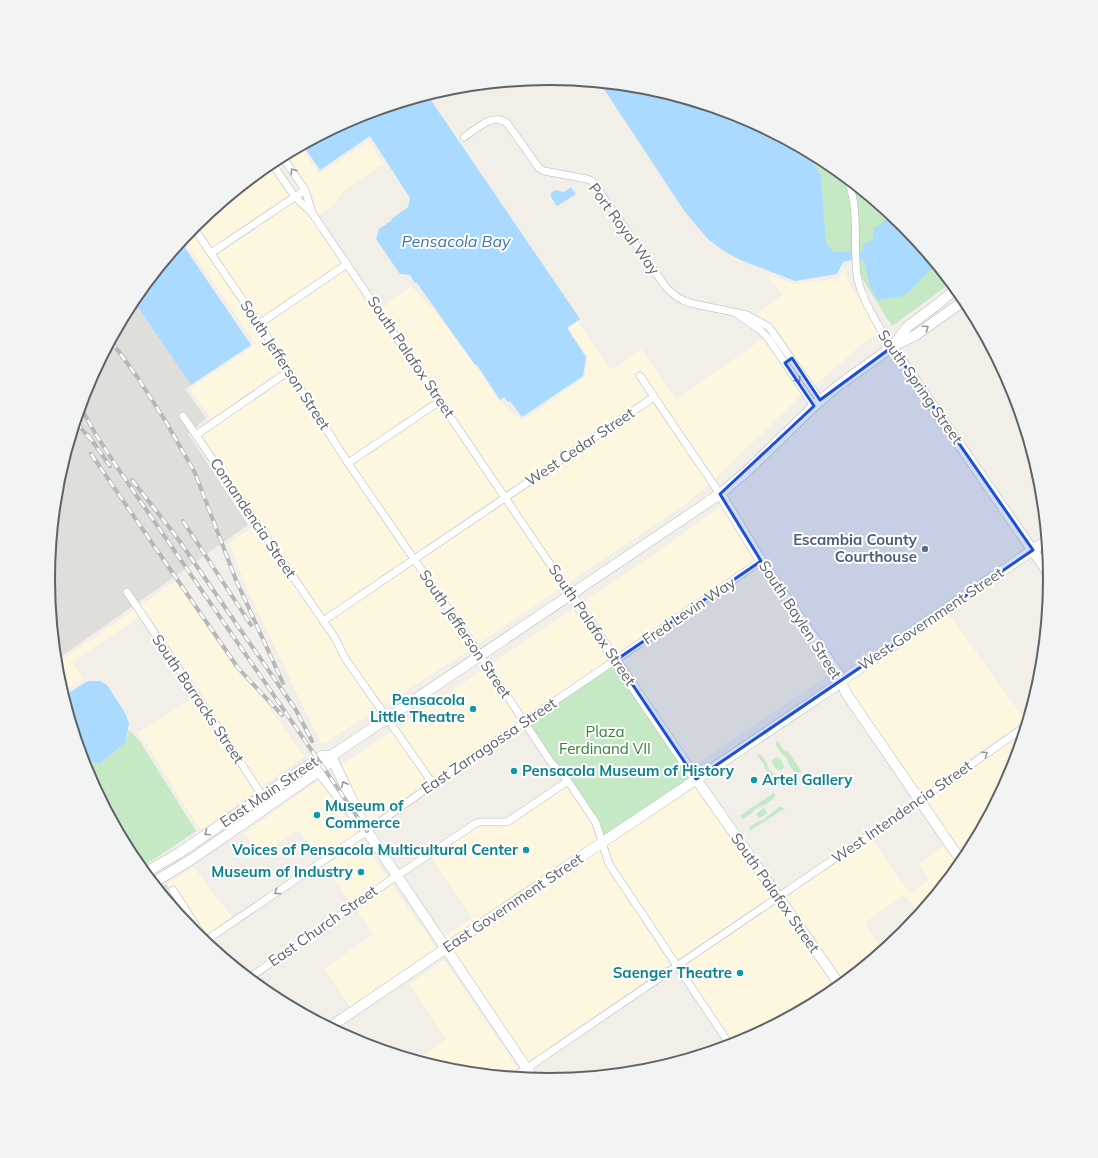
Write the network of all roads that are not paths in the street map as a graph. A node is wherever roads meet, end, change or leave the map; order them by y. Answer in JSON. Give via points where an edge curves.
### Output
{"nodes":[{"id":1,"x":464,"y":137,"type":"dead end"},
{"id":2,"x":286,"y":161,"type":"edge"},
{"id":3,"x":275,"y":168,"type":"edge"},
{"id":4,"x":850,"y":187,"type":"edge"},
{"id":5,"x":305,"y":190,"type":"junction"},
{"id":6,"x":295,"y":197,"type":"junction"},
{"id":7,"x":312,"y":213,"type":"junction"},
{"id":8,"x":197,"y":233,"type":"edge"},
{"id":9,"x":211,"y":253,"type":"junction"},
{"id":10,"x":347,"y":264,"type":"junction"},
{"id":11,"x":952,"y":293,"type":"edge"},
{"id":12,"x":959,"y":304,"type":"edge"},
{"id":13,"x":737,"y":314,"type":"junction"},
{"id":14,"x":258,"y":324,"type":"junction"},
{"id":15,"x":769,"y":327,"type":"junction"},
{"id":16,"x":762,"y":333,"type":"junction"},
{"id":17,"x":776,"y":343,"type":"junction"},
{"id":18,"x":892,"y":347,"type":"junction"},
{"id":19,"x":289,"y":371,"type":"junction"},
{"id":20,"x":640,"y":376,"type":"dead end"},
{"id":21,"x":654,"y":397,"type":"junction"},
{"id":22,"x":440,"y":401,"type":"junction"},
{"id":23,"x":817,"y":403,"type":"junction"},
{"id":24,"x":183,"y":416,"type":"dead end"},
{"id":25,"x":196,"y":435,"type":"junction"},
{"id":26,"x":348,"y":463,"type":"junction"},
{"id":27,"x":720,"y":494,"type":"junction"},
{"id":28,"x":505,"y":497,"type":"junction"},
{"id":29,"x":1042,"y":544,"type":"edge"},
{"id":30,"x":1033,"y":550,"type":"junction"},
{"id":31,"x":414,"y":559,"type":"junction"},
{"id":32,"x":761,"y":561,"type":"junction"},
{"id":33,"x":1043,"y":563,"type":"edge"},
{"id":34,"x":127,"y":592,"type":"dead end"},
{"id":35,"x":571,"y":595,"type":"junction"},
{"id":36,"x":323,"y":621,"type":"junction"},
{"id":37,"x":480,"y":655,"type":"junction"},
{"id":38,"x":616,"y":660,"type":"junction"},
{"id":39,"x":841,"y":681,"type":"junction"},
{"id":40,"x":388,"y":717,"type":"junction"},
{"id":41,"x":524,"y":722,"type":"junction"},
{"id":42,"x":1019,"y":731,"type":"edge"},
{"id":43,"x":331,"y":756,"type":"junction"},
{"id":44,"x":312,"y":763,"type":"junction"},
{"id":45,"x":318,"y":772,"type":"junction"},
{"id":46,"x":696,"y":779,"type":"junction"},
{"id":47,"x":568,"y":781,"type":"junction"},
{"id":48,"x":433,"y":784,"type":"junction"},
{"id":49,"x":262,"y":796,"type":"junction"},
{"id":50,"x":919,"y":801,"type":"junction"},
{"id":51,"x":269,"y":806,"type":"junction"},
{"id":52,"x":368,"y":831,"type":"junction"},
{"id":53,"x":602,"y":843,"type":"junction"},
{"id":54,"x":958,"y":856,"type":"edge"},
{"id":55,"x":150,"y":870,"type":"edge"},
{"id":56,"x":398,"y":875,"type":"junction"},
{"id":57,"x":157,"y":880,"type":"edge"},
{"id":58,"x":173,"y":890,"type":"dead end"},
{"id":59,"x":779,"y":897,"type":"junction"},
{"id":60,"x":190,"y":917,"type":"edge"},
{"id":61,"x":211,"y":938,"type":"edge"},
{"id":62,"x":447,"y":949,"type":"junction"},
{"id":63,"x":676,"y":966,"type":"junction"},
{"id":64,"x":254,"y":975,"type":"edge"},
{"id":65,"x":837,"y":980,"type":"edge"},
{"id":66,"x":336,"y":1024,"type":"edge"},
{"id":67,"x":726,"y":1040,"type":"edge"},
{"id":68,"x":527,"y":1068,"type":"junction"},
{"id":69,"x":521,"y":1072,"type":"edge"},
{"id":70,"x":530,"y":1072,"type":"edge"}],
"edges":[{"from":1,"to":13,"type":"street","name":"Port Royal Way","via":[[490,120],[503,120],[538,168],[595,183],[672,294],[690,303]]},
{"from":5,"to":2,"type":"street","name":"South Palafox Street","one_way":true},
{"from":3,"to":6,"type":"street","name":"South Palafox Street"},
{"from":4,"to":18,"type":"street","name":"South Spring Street","via":[[854,204],[857,277],[877,324]]},
{"from":5,"to":6,"type":"street"},
{"from":5,"to":7,"type":"street","name":"South Palafox Street"},
{"from":6,"to":7,"type":"street","name":"South Palafox Street"},
{"from":6,"to":9,"type":"street"},
{"from":7,"to":10,"type":"street","name":"South Palafox Street"},
{"from":8,"to":9,"type":"street","name":"South Jefferson Street"},
{"from":9,"to":14,"type":"street","name":"South Jefferson Street"},
{"from":10,"to":14,"type":"street"},
{"from":10,"to":22,"type":"street","name":"South Palafox Street"},
{"from":11,"to":18,"type":"street","via":[[906,327]]},
{"from":18,"to":12,"type":"street","one_way":true,"via":[[916,335]]},
{"from":13,"to":15,"type":"street","name":"Port Royal Way","via":[[753,317]]},
{"from":13,"to":16,"type":"street","name":"Port Royal Way"},
{"from":14,"to":19,"type":"street","name":"South Jefferson Street"},
{"from":15,"to":16,"type":"street"},
{"from":15,"to":17,"type":"street","name":"Port Royal Way"},
{"from":16,"to":17,"type":"street","name":"Port Royal Way"},
{"from":17,"to":23,"type":"street","name":"Port Royal Way"},
{"from":18,"to":23,"type":"street"},
{"from":18,"to":30,"type":"street","name":"South Spring Street"},
{"from":19,"to":25,"type":"street"},
{"from":19,"to":26,"type":"street","name":"South Jefferson Street"},
{"from":20,"to":21,"type":"street","name":"South Baylen Street"},
{"from":21,"to":27,"type":"street","name":"South Baylen Street"},
{"from":21,"to":28,"type":"street","name":"West Cedar Street"},
{"from":22,"to":26,"type":"street"},
{"from":22,"to":28,"type":"street","name":"South Palafox Street"},
{"from":23,"to":27,"type":"street"},
{"from":24,"to":25,"type":"street","name":"Comandencia Street"},
{"from":25,"to":36,"type":"street","name":"Comandencia Street"},
{"from":26,"to":31,"type":"street","name":"South Jefferson Street"},
{"from":27,"to":32,"type":"street","name":"South Baylen Street"},
{"from":27,"to":35,"type":"street"},
{"from":28,"to":31,"type":"street","name":"West Cedar Street"},
{"from":28,"to":35,"type":"street","name":"South Palafox Street"},
{"from":29,"to":30,"type":"street","name":"West Government Street"},
{"from":30,"to":33,"type":"street","name":"South Spring Street"},
{"from":30,"to":39,"type":"street","name":"West Government Street"},
{"from":31,"to":36,"type":"street","name":"West Cedar Street"},
{"from":31,"to":37,"type":"street","name":"South Jefferson Street"},
{"from":32,"to":38,"type":"street","name":"Fred Levin Way"},
{"from":32,"to":39,"type":"street","name":"South Baylen Street"},
{"from":34,"to":49,"type":"street","name":"South Barracks Street"},
{"from":35,"to":37,"type":"street"},
{"from":35,"to":38,"type":"street","name":"South Palafox Street"},
{"from":36,"to":40,"type":"street","name":"Comandencia Street","via":[[345,658]]},
{"from":37,"to":40,"type":"street"},
{"from":37,"to":41,"type":"street","name":"South Jefferson Street"},
{"from":38,"to":41,"type":"street","name":"East Zarragossa Street"},
{"from":38,"to":46,"type":"street","name":"South Palafox Street"},
{"from":39,"to":46,"type":"street","name":"West Government Street"},
{"from":39,"to":50,"type":"street","name":"South Baylen Street","via":[[846,693]]},
{"from":40,"to":43,"type":"street"},
{"from":40,"to":48,"type":"street","name":"Comandencia Street"},
{"from":41,"to":47,"type":"street","name":"South Jefferson Street","via":[[550,761]]},
{"from":41,"to":48,"type":"street","name":"East Zarragossa Street"},
{"from":50,"to":42,"type":"street","name":"West Intendencia Street","one_way":true},
{"from":43,"to":44,"type":"street","name":"East Main Street","via":[[322,756]]},
{"from":43,"to":45,"type":"street","name":"East Main Street","via":[[327,765]]},
{"from":52,"to":43,"type":"street","one_way":true},
{"from":44,"to":45,"type":"street"},
{"from":44,"to":49,"type":"street","name":"East Main Street"},
{"from":45,"to":51,"type":"street","name":"East Main Street"},
{"from":45,"to":52,"type":"street"},
{"from":46,"to":53,"type":"street","name":"East Government Street"},
{"from":46,"to":59,"type":"street","name":"South Palafox Street"},
{"from":47,"to":53,"type":"street","name":"South Jefferson Street","via":[[596,823]]},
{"from":47,"to":56,"type":"street","name":"East Church Street","via":[[507,822],[475,824]]},
{"from":48,"to":52,"type":"street","name":"East Zarragossa Street"},
{"from":49,"to":51,"type":"street","name":"South Barracks Street"},
{"from":49,"to":55,"type":"street","name":"East Main Street","one_way":true},
{"from":50,"to":54,"type":"street","name":"South Baylen Street"},
{"from":50,"to":59,"type":"street","name":"West Intendencia Street"},
{"from":51,"to":57,"type":"street","name":"East Main Street"},
{"from":52,"to":56,"type":"street"},
{"from":52,"to":61,"type":"street","name":"East Zarragossa Street","one_way":true},
{"from":53,"to":62,"type":"street","name":"East Government Street"},
{"from":53,"to":63,"type":"street","name":"South Jefferson Street","via":[[609,864]]},
{"from":56,"to":62,"type":"street"},
{"from":56,"to":64,"type":"street","name":"East Church Street"},
{"from":58,"to":60,"type":"street"},
{"from":59,"to":63,"type":"street","name":"West Intendencia Street"},
{"from":59,"to":65,"type":"street","name":"South Palafox Street"},
{"from":62,"to":66,"type":"street","name":"East Government Street"},
{"from":62,"to":68,"type":"street"},
{"from":63,"to":67,"type":"street","name":"South Jefferson Street"},
{"from":63,"to":68,"type":"street","name":"West Intendencia Street"},
{"from":68,"to":69,"type":"street","name":"West Intendencia Street"},
{"from":68,"to":70,"type":"street"}]}
